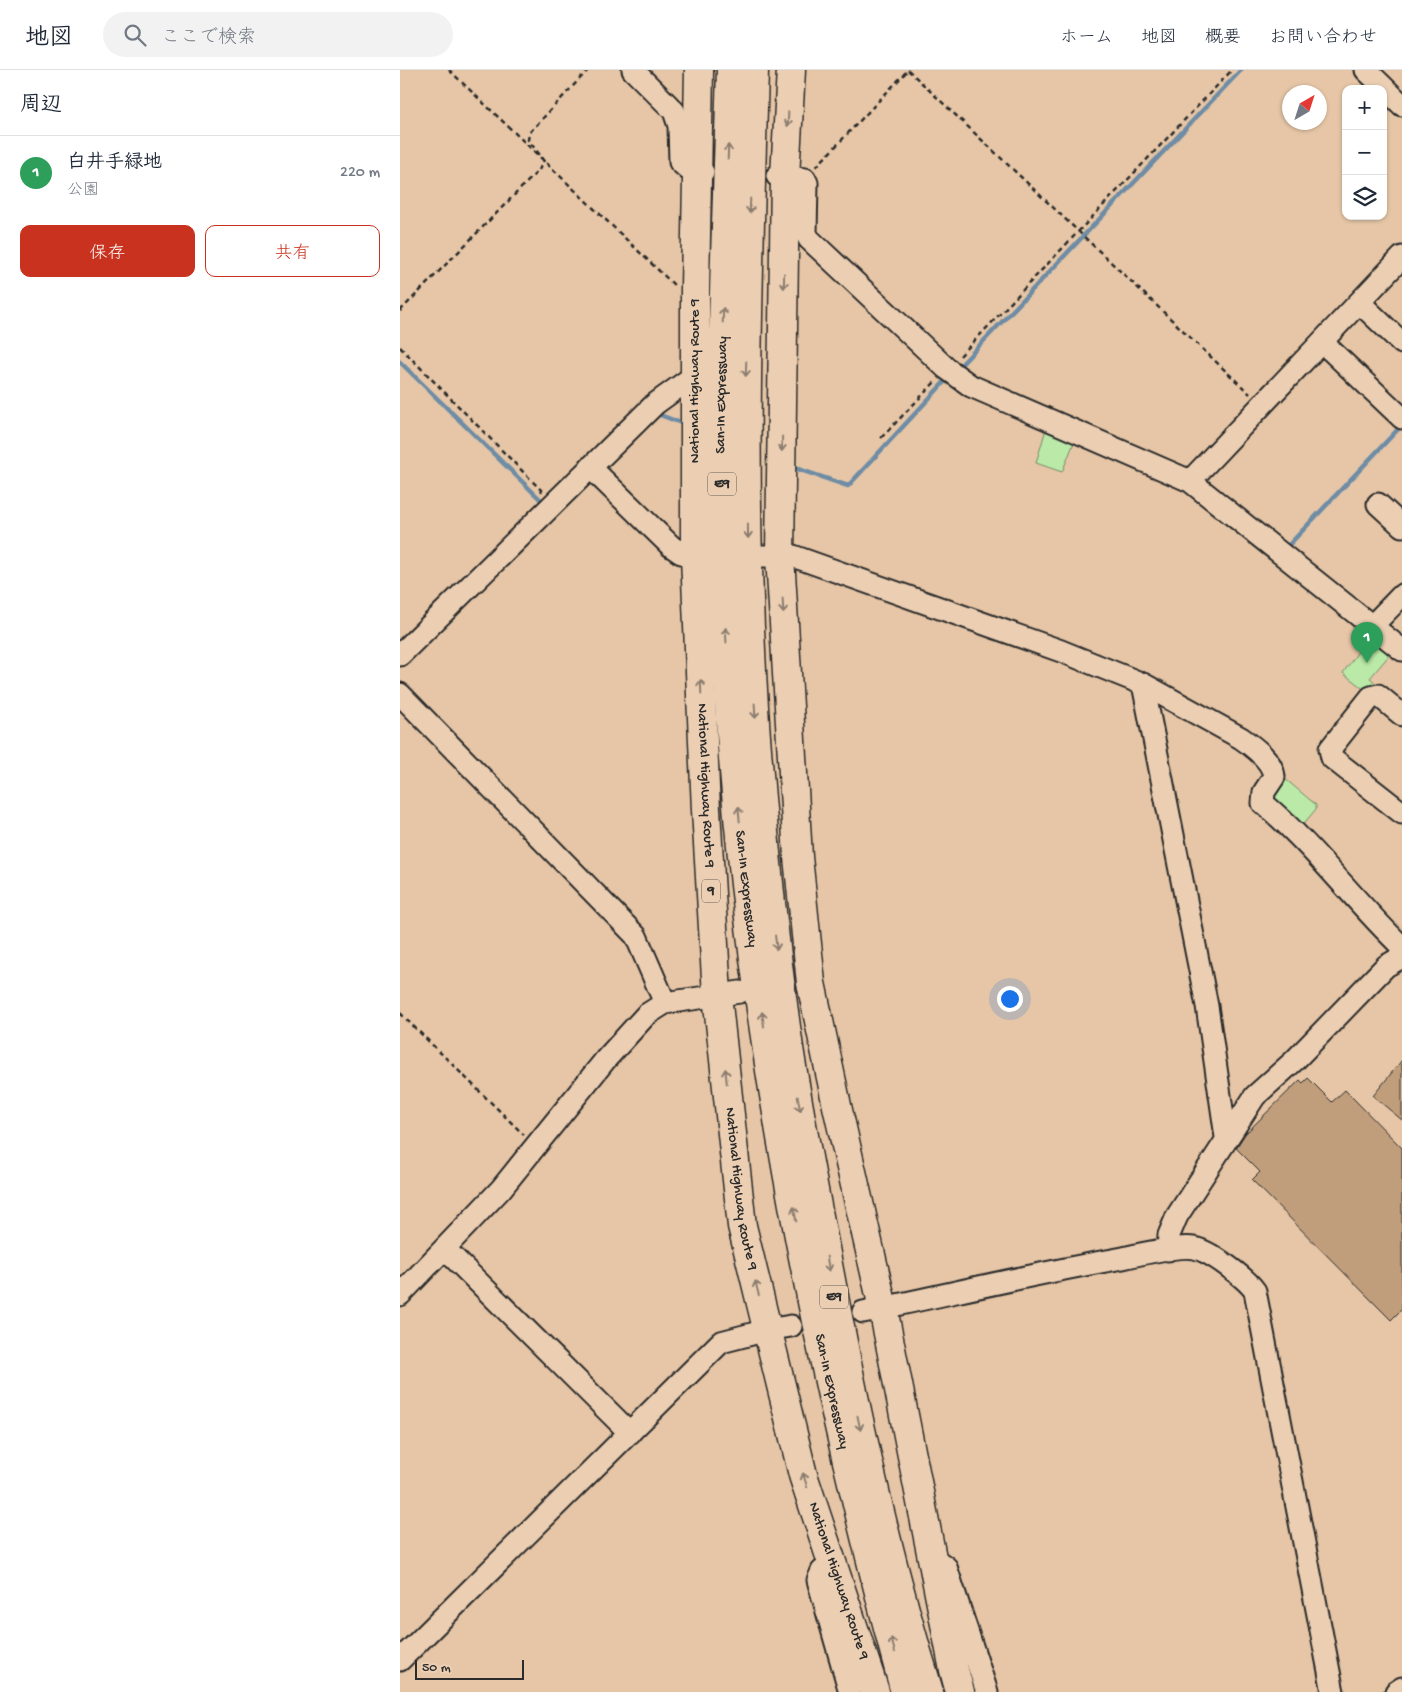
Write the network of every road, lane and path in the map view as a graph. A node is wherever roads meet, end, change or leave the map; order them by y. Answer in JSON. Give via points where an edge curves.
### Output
{"nodes":[{"id":1,"x":449,"y":70,"type":"edge"},
{"id":2,"x":588,"y":70,"type":"edge"},
{"id":3,"x":633,"y":70,"type":"edge"},
{"id":4,"x":699,"y":70,"type":"edge"},
{"id":5,"x":731,"y":70,"type":"edge"},
{"id":6,"x":754,"y":70,"type":"edge"},
{"id":7,"x":790,"y":70,"type":"edge"},
{"id":8,"x":908,"y":70,"type":"edge"},
{"id":9,"x":1232,"y":70,"type":"edge"},
{"id":10,"x":1366,"y":70,"type":"edge"},
{"id":11,"x":1402,"y":105,"type":"edge"},
{"id":12,"x":544,"y":162,"type":"junction"},
{"id":13,"x":700,"y":171,"type":"junction"},
{"id":14,"x":789,"y":177,"type":"junction"},
{"id":15,"x":1079,"y":233,"type":"junction"},
{"id":16,"x":1402,"y":257,"type":"edge"},
{"id":17,"x":657,"y":270,"type":"dead end"},
{"id":18,"x":1360,"y":303,"type":"junction"},
{"id":19,"x":400,"y":312,"type":"edge"},
{"id":20,"x":1322,"y":342,"type":"junction"},
{"id":21,"x":1402,"y":343,"type":"edge"},
{"id":22,"x":400,"y":347,"type":"edge"},
{"id":23,"x":948,"y":369,"type":"junction"},
{"id":24,"x":695,"y":375,"type":"junction"},
{"id":25,"x":1261,"y":404,"type":"junction"},
{"id":26,"x":1402,"y":418,"type":"edge"},
{"id":27,"x":881,"y":438,"type":"dead end"},
{"id":28,"x":590,"y":468,"type":"junction"},
{"id":29,"x":1190,"y":481,"type":"junction"},
{"id":30,"x":546,"y":495,"type":"dead end"},
{"id":31,"x":1378,"y":504,"type":"dead end"},
{"id":32,"x":1402,"y":526,"type":"edge"},
{"id":33,"x":770,"y":556,"type":"junction"},
{"id":34,"x":700,"y":557,"type":"junction"},
{"id":35,"x":1402,"y":595,"type":"edge"},
{"id":36,"x":1372,"y":626,"type":"junction"},
{"id":37,"x":1402,"y":650,"type":"edge"},
{"id":38,"x":400,"y":654,"type":"edge"},
{"id":39,"x":1143,"y":684,"type":"junction"},
{"id":40,"x":400,"y":694,"type":"edge"},
{"id":41,"x":1402,"y":715,"type":"edge"},
{"id":42,"x":1402,"y":813,"type":"edge"},
{"id":43,"x":1402,"y":947,"type":"edge"},
{"id":44,"x":1402,"y":958,"type":"edge"},
{"id":45,"x":729,"y":994,"type":"junction"},
{"id":46,"x":665,"y":1003,"type":"junction"},
{"id":47,"x":400,"y":1013,"type":"edge"},
{"id":48,"x":1226,"y":1137,"type":"junction"},
{"id":49,"x":536,"y":1147,"type":"junction"},
{"id":50,"x":445,"y":1249,"type":"junction"},
{"id":51,"x":1168,"y":1250,"type":"junction"},
{"id":52,"x":400,"y":1295,"type":"edge"},
{"id":53,"x":873,"y":1310,"type":"junction"},
{"id":54,"x":779,"y":1328,"type":"junction"},
{"id":55,"x":630,"y":1433,"type":"junction"},
{"id":56,"x":931,"y":1556,"type":"junction"},
{"id":57,"x":832,"y":1568,"type":"junction"},
{"id":58,"x":400,"y":1660,"type":"edge"},
{"id":59,"x":1402,"y":1688,"type":"edge"},
{"id":60,"x":850,"y":1692,"type":"edge"},
{"id":61,"x":875,"y":1692,"type":"edge"},
{"id":62,"x":905,"y":1692,"type":"edge"},
{"id":63,"x":929,"y":1692,"type":"edge"},
{"id":64,"x":960,"y":1692,"type":"edge"},
{"id":65,"x":987,"y":1692,"type":"edge"},
{"id":66,"x":1333,"y":1692,"type":"edge"},
{"id":67,"x":1396,"y":1692,"type":"edge"}],
"edges":[{"from":1,"to":12,"type":"path"},
{"from":2,"to":12,"type":"path","via":[[529,133],[528,140]]},
{"from":3,"to":13,"type":"street","via":[[674,111],[679,126],[680,162],[689,170]]},
{"from":4,"to":13,"type":"highway","name":"National Highway Route 9","number":"9"},
{"from":62,"to":5,"type":"highway","name":"San-In Expressway","number":"E9","one_way":true,"via":[[823,1361],[767,1054],[746,898],[732,737],[723,574],[721,391]]},
{"from":6,"to":63,"type":"highway","name":"San-In Expressway","number":"E9","one_way":true,"via":[[746,384],[749,573],[756,734],[770,895],[789,1048],[845,1357],[872,1480]]},
{"from":7,"to":14,"type":"highway","one_way":true},
{"from":8,"to":14,"type":"path"},
{"from":8,"to":15,"type":"path"},
{"from":9,"to":15,"type":"path"},
{"from":10,"to":11,"type":"street"},
{"from":12,"to":17,"type":"path"},
{"from":12,"to":19,"type":"path"},
{"from":13,"to":24,"type":"highway","name":"National Highway Route 9","number":"9"},
{"from":14,"to":23,"type":"street","via":[[807,183],[806,233],[809,239]]},
{"from":14,"to":33,"type":"highway","one_way":true},
{"from":15,"to":23,"type":"path"},
{"from":15,"to":25,"type":"path"},
{"from":16,"to":18,"type":"street"},
{"from":18,"to":20,"type":"street"},
{"from":18,"to":21,"type":"street"},
{"from":20,"to":25,"type":"street"},
{"from":20,"to":26,"type":"street"},
{"from":22,"to":30,"type":"path"},
{"from":23,"to":27,"type":"path"},
{"from":23,"to":29,"type":"street","via":[[970,386]]},
{"from":24,"to":28,"type":"street","via":[[655,404]]},
{"from":24,"to":34,"type":"highway","name":"National Highway Route 9","number":"9"},
{"from":25,"to":29,"type":"street"},
{"from":28,"to":34,"type":"street","via":[[671,546],[681,553]]},
{"from":28,"to":38,"type":"street"},
{"from":29,"to":36,"type":"street"},
{"from":31,"to":32,"type":"street"},
{"from":33,"to":39,"type":"street","via":[[793,556],[1061,651]]},
{"from":33,"to":53,"type":"highway","one_way":true,"via":[[798,857],[802,984],[839,1116]]},
{"from":45,"to":34,"type":"highway","name":"National Highway Route 9","number":"9","one_way":true,"via":[[706,810]]},
{"from":35,"to":36,"type":"street"},
{"from":36,"to":37,"type":"street"},
{"from":39,"to":43,"type":"street","via":[[1256,749],[1274,773],[1262,796],[1263,803],[1292,828]]},
{"from":39,"to":48,"type":"street","via":[[1207,1006]]},
{"from":40,"to":46,"type":"street","via":[[636,936]]},
{"from":41,"to":42,"type":"street","via":[[1378,696],[1371,697],[1330,749],[1332,758]]},
{"from":44,"to":48,"type":"street","via":[[1386,966],[1295,1060],[1255,1096]]},
{"from":45,"to":46,"type":"street"},
{"from":54,"to":45,"type":"highway","name":"National Highway Route 9","number":"9","one_way":true,"via":[[742,1226]]},
{"from":46,"to":49,"type":"street","via":[[632,1028]]},
{"from":47,"to":49,"type":"path"},
{"from":48,"to":51,"type":"street","via":[[1177,1216],[1169,1235]]},
{"from":49,"to":50,"type":"street"},
{"from":50,"to":52,"type":"street"},
{"from":50,"to":55,"type":"street"},
{"from":51,"to":53,"type":"street","via":[[1071,1266]]},
{"from":51,"to":66,"type":"street","via":[[1194,1248],[1208,1254],[1255,1291]]},
{"from":53,"to":56,"type":"highway"},
{"from":54,"to":55,"type":"street","via":[[721,1342]]},
{"from":57,"to":54,"type":"highway","name":"National Highway Route 9","number":"9","one_way":true,"via":[[804,1475]]},
{"from":55,"to":58,"type":"street"},
{"from":56,"to":64,"type":"highway"},
{"from":56,"to":65,"type":"street","via":[[946,1567]]},
{"from":57,"to":60,"type":"street","via":[[822,1571],[818,1580]]},
{"from":57,"to":61,"type":"highway","name":"National Highway Route 9","number":"9"},
{"from":59,"to":67,"type":"street"}]}
